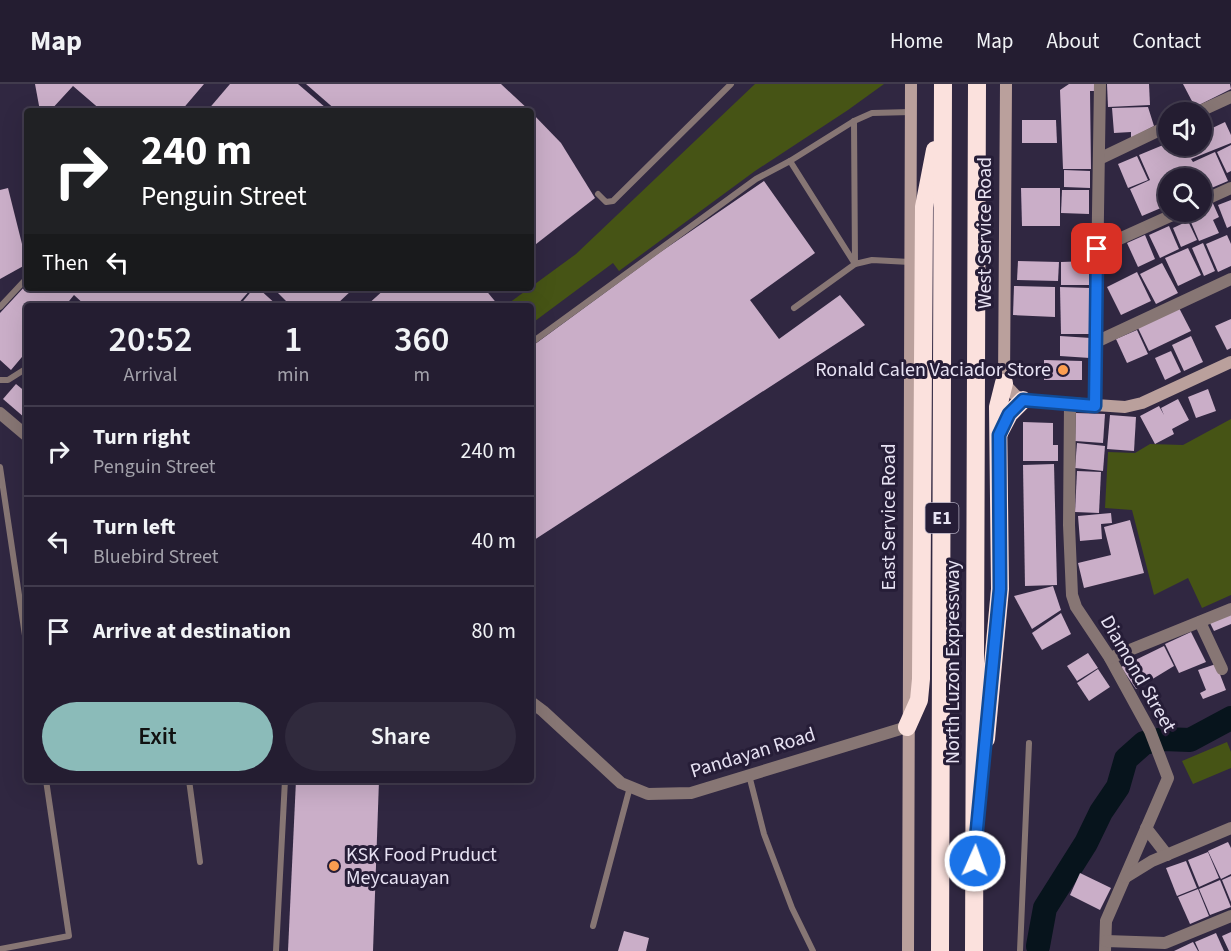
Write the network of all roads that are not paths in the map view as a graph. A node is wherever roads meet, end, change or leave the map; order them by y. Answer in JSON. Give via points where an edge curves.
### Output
{"nodes":[{"id":1,"x":731,"y":84,"type":"edge"},
{"id":2,"x":911,"y":84,"type":"edge"},
{"id":3,"x":943,"y":84,"type":"edge"},
{"id":4,"x":977,"y":84,"type":"edge"},
{"id":5,"x":1006,"y":84,"type":"edge"},
{"id":6,"x":1100,"y":84,"type":"edge"},
{"id":7,"x":1231,"y":97,"type":"edge"},
{"id":8,"x":1212,"y":106,"type":"edge"},
{"id":9,"x":943,"y":107,"type":"junction"},
{"id":10,"x":911,"y":112,"type":"junction"},
{"id":11,"x":854,"y":121,"type":"junction"},
{"id":12,"x":1158,"y":131,"type":"edge"},
{"id":13,"x":1099,"y":159,"type":"junction"},
{"id":14,"x":790,"y":161,"type":"junction"},
{"id":15,"x":1231,"y":188,"type":"edge"},
{"id":16,"x":598,"y":194,"type":"dead end"},
{"id":17,"x":1212,"y":197,"type":"edge"},
{"id":18,"x":1158,"y":221,"type":"edge"},
{"id":19,"x":1097,"y":249,"type":"junction"},
{"id":20,"x":910,"y":262,"type":"junction"},
{"id":21,"x":855,"y":264,"type":"junction"},
{"id":22,"x":1231,"y":279,"type":"edge"},
{"id":23,"x":24,"y":281,"type":"edge"},
{"id":24,"x":0,"y":307,"type":"edge"},
{"id":25,"x":794,"y":308,"type":"dead end"},
{"id":26,"x":534,"y":341,"type":"edge"},
{"id":27,"x":1096,"y":342,"type":"junction"},
{"id":28,"x":1231,"y":362,"type":"edge"},
{"id":29,"x":24,"y":370,"type":"edge"},
{"id":30,"x":0,"y":380,"type":"edge"},
{"id":31,"x":1004,"y":383,"type":"junction"},
{"id":32,"x":1023,"y":400,"type":"junction"},
{"id":33,"x":1070,"y":404,"type":"junction"},
{"id":34,"x":1095,"y":406,"type":"junction"},
{"id":35,"x":0,"y":413,"type":"edge"},
{"id":36,"x":24,"y":433,"type":"edge"},
{"id":37,"x":999,"y":435,"type":"junction"},
{"id":38,"x":0,"y":467,"type":"edge"},
{"id":39,"x":2,"y":497,"type":"edge"},
{"id":40,"x":1231,"y":609,"type":"edge"},
{"id":41,"x":1200,"y":622,"type":"junction"},
{"id":42,"x":24,"y":631,"type":"edge"},
{"id":43,"x":1110,"y":658,"type":"junction"},
{"id":44,"x":1222,"y":669,"type":"dead end"},
{"id":45,"x":534,"y":704,"type":"edge"},
{"id":46,"x":908,"y":727,"type":"junction"},
{"id":47,"x":1029,"y":743,"type":"dead end"},
{"id":48,"x":749,"y":775,"type":"junction"},
{"id":49,"x":46,"y":783,"type":"edge"},
{"id":50,"x":189,"y":783,"type":"edge"},
{"id":51,"x":285,"y":783,"type":"edge"},
{"id":52,"x":630,"y":787,"type":"junction"},
{"id":53,"x":1146,"y":828,"type":"junction"},
{"id":54,"x":1231,"y":828,"type":"edge"},
{"id":55,"x":976,"y":839,"type":"junction"},
{"id":56,"x":1167,"y":855,"type":"junction"},
{"id":57,"x":200,"y":862,"type":"dead end"},
{"id":58,"x":1126,"y":877,"type":"junction"},
{"id":59,"x":1231,"y":916,"type":"edge"},
{"id":60,"x":592,"y":926,"type":"dead end"},
{"id":61,"x":1106,"y":946,"type":"edge"},
{"id":62,"x":0,"y":949,"type":"edge"},
{"id":63,"x":276,"y":951,"type":"edge"},
{"id":64,"x":813,"y":951,"type":"edge"},
{"id":65,"x":908,"y":951,"type":"edge"},
{"id":66,"x":940,"y":951,"type":"edge"},
{"id":67,"x":974,"y":951,"type":"edge"},
{"id":68,"x":1020,"y":951,"type":"edge"}],
"edges":[{"from":1,"to":16,"type":"lane","via":[[613,201],[606,202]]},
{"from":2,"to":10,"type":"main road","name":"East Service Road"},
{"from":3,"to":9,"type":"highway","name":"North Luzon Expressway","number":"E1"},
{"from":4,"to":55,"type":"highway","name":"North Luzon Expressway","number":"E1"},
{"from":5,"to":31,"type":"main road","name":"West Service Road"},
{"from":6,"to":13,"type":"street"},
{"from":7,"to":8,"type":"street"},
{"from":9,"to":46,"type":"highway","via":[[924,207],[921,679],[919,700]]},
{"from":9,"to":66,"type":"highway","name":"North Luzon Expressway","number":"E1"},
{"from":10,"to":11,"type":"lane","via":[[872,113]]},
{"from":10,"to":20,"type":"main road","name":"East Service Road"},
{"from":11,"to":14,"type":"lane"},
{"from":11,"to":21,"type":"lane"},
{"from":12,"to":13,"type":"street"},
{"from":13,"to":19,"type":"street"},
{"from":14,"to":21,"type":"lane"},
{"from":14,"to":26,"type":"lane","via":[[756,179]]},
{"from":15,"to":17,"type":"street"},
{"from":18,"to":19,"type":"street"},
{"from":19,"to":27,"type":"street"},
{"from":20,"to":21,"type":"lane","via":[[872,260]]},
{"from":20,"to":46,"type":"main road","name":"East Service Road"},
{"from":21,"to":25,"type":"lane"},
{"from":22,"to":27,"type":"street"},
{"from":23,"to":24,"type":"lane"},
{"from":27,"to":34,"type":"street"},
{"from":28,"to":34,"type":"main road","via":[[1142,403]]},
{"from":29,"to":30,"type":"lane","via":[[8,380]]},
{"from":31,"to":32,"type":"main road"},
{"from":31,"to":37,"type":"highway","via":[[998,407]]},
{"from":32,"to":33,"type":"main road"},
{"from":32,"to":37,"type":"highway","via":[[1009,414]]},
{"from":33,"to":34,"type":"main road"},
{"from":33,"to":43,"type":"street","name":"Diamond Street","via":[[1072,595]]},
{"from":35,"to":36,"type":"street"},
{"from":37,"to":55,"type":"highway","via":[[1000,589]]},
{"from":38,"to":39,"type":"lane"},
{"from":39,"to":42,"type":"lane"},
{"from":40,"to":41,"type":"street"},
{"from":41,"to":43,"type":"street"},
{"from":41,"to":44,"type":"street"},
{"from":43,"to":53,"type":"street","name":"Diamond Street","via":[[1150,731],[1168,778]]},
{"from":45,"to":52,"type":"street","name":"Pandayan Road"},
{"from":46,"to":48,"type":"street","name":"Pandayan Road"},
{"from":46,"to":65,"type":"main road","name":"East Service Road"},
{"from":47,"to":68,"type":"lane"},
{"from":48,"to":52,"type":"street","name":"Pandayan Road","via":[[691,793],[648,794]]},
{"from":48,"to":64,"type":"lane","via":[[764,834]]},
{"from":49,"to":62,"type":"lane","via":[[69,936]]},
{"from":50,"to":57,"type":"lane"},
{"from":51,"to":63,"type":"lane"},
{"from":52,"to":60,"type":"lane"},
{"from":53,"to":56,"type":"street"},
{"from":53,"to":58,"type":"street","name":"Diamond Street"},
{"from":54,"to":56,"type":"street"},
{"from":55,"to":67,"type":"highway","name":"North Luzon Expressway","number":"E1"},
{"from":56,"to":58,"type":"street"},
{"from":58,"to":61,"type":"street","name":"Diamond Street","via":[[1106,921]]},
{"from":59,"to":61,"type":"street","via":[[1165,943]]}]}
